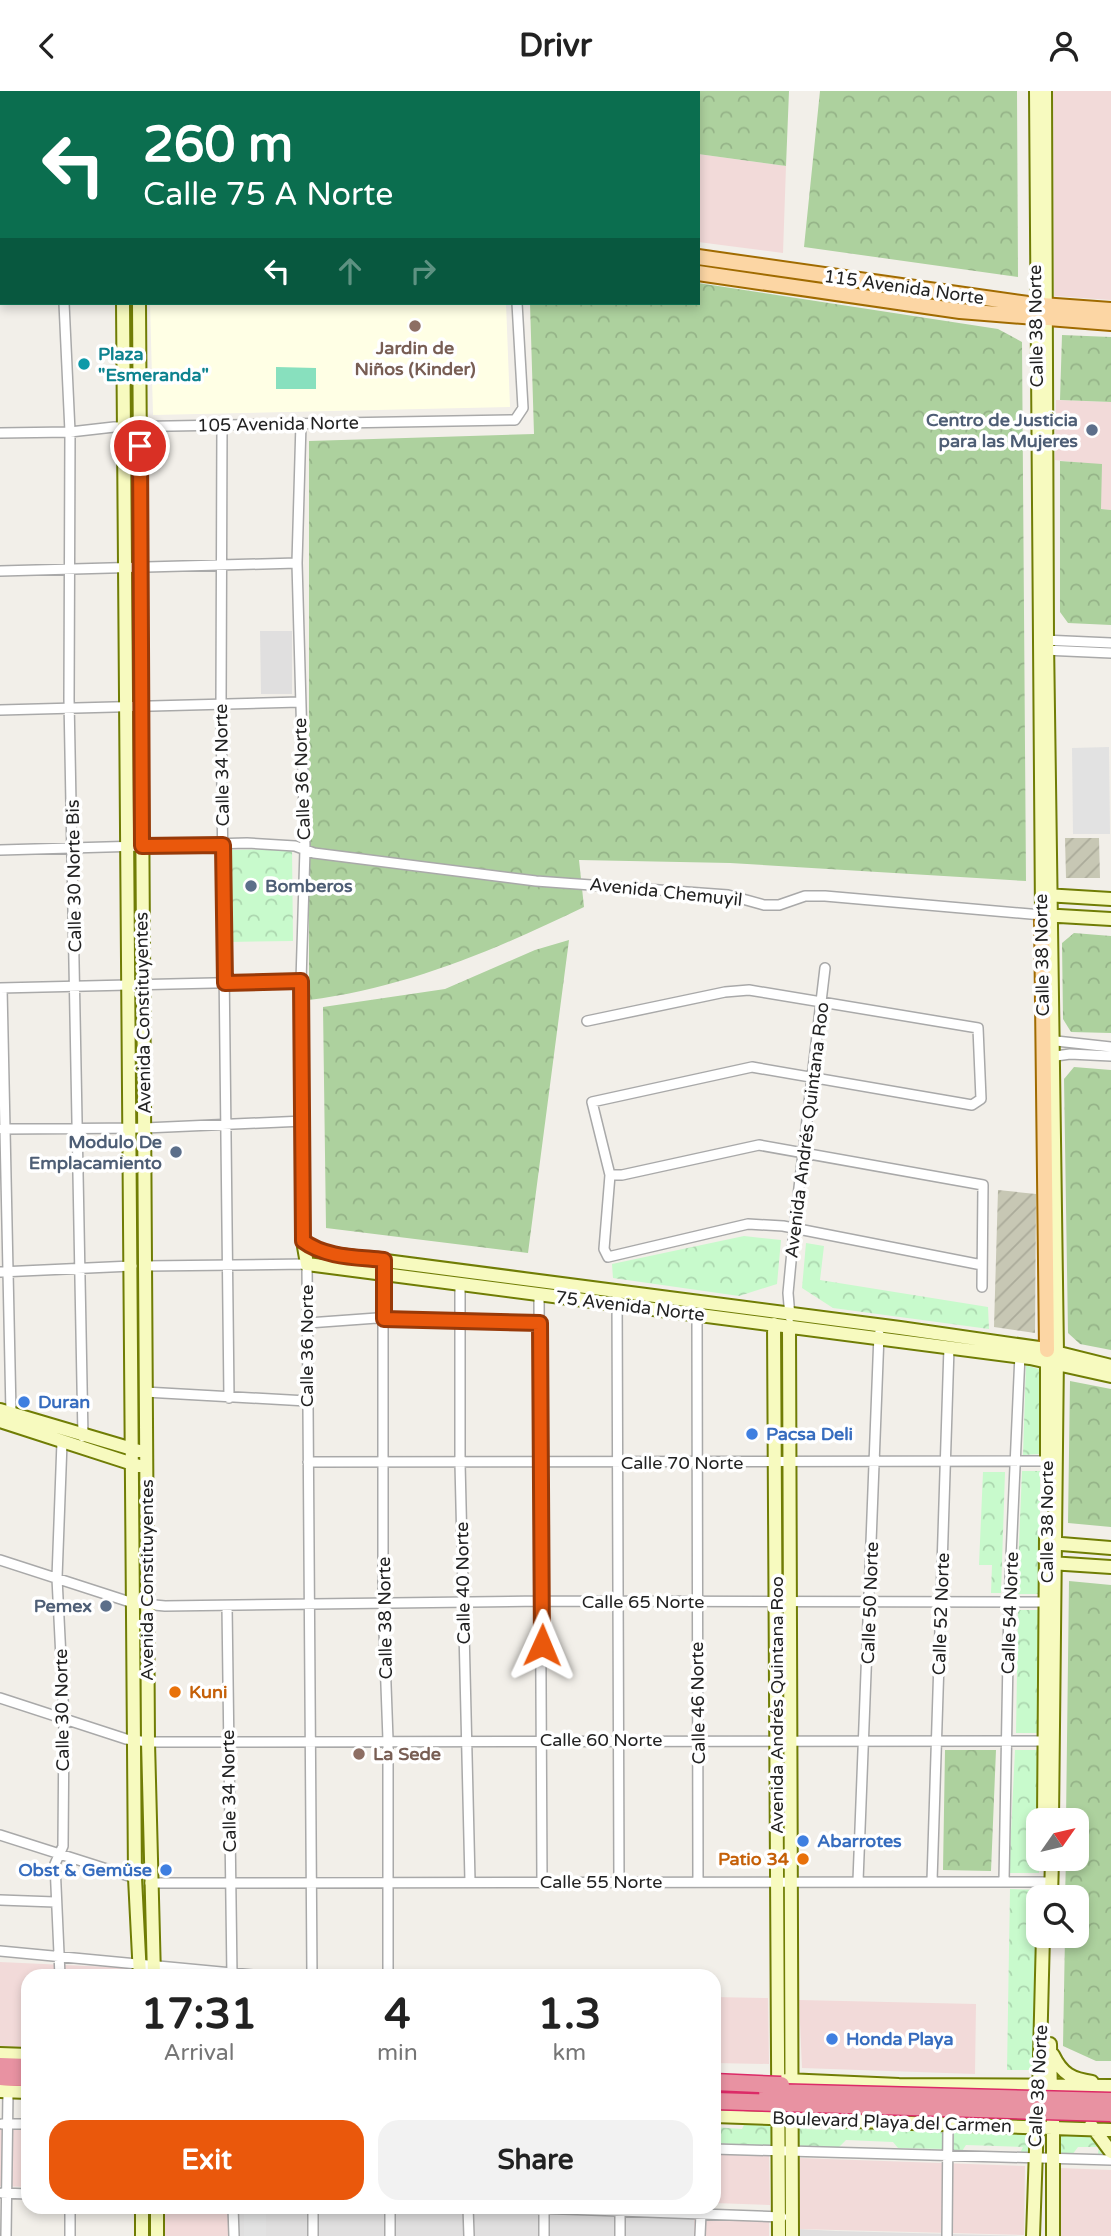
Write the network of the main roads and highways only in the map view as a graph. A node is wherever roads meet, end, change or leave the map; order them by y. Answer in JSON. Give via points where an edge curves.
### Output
{"nodes":[{"id":1,"x":1036,"y":91,"type":"edge"},
{"id":2,"x":1045,"y":91,"type":"edge"},
{"id":3,"x":700,"y":257,"type":"edge"},
{"id":4,"x":718,"y":260,"type":"junction"},
{"id":5,"x":700,"y":273,"type":"edge"},
{"id":6,"x":716,"y":275,"type":"junction"},
{"id":7,"x":123,"y":305,"type":"edge"},
{"id":8,"x":139,"y":305,"type":"edge"},
{"id":9,"x":1111,"y":310,"type":"edge"},
{"id":10,"x":1041,"y":312,"type":"junction"},
{"id":11,"x":1111,"y":323,"type":"edge"},
{"id":12,"x":1046,"y":895,"type":"junction"},
{"id":13,"x":1111,"y":899,"type":"edge"},
{"id":14,"x":1046,"y":915,"type":"junction"},
{"id":15,"x":1111,"y":919,"type":"edge"},
{"id":16,"x":303,"y":1241,"type":"joint"},
{"id":17,"x":307,"y":1264,"type":"joint"},
{"id":18,"x":617,"y":1298,"type":"junction"},
{"id":19,"x":783,"y":1319,"type":"junction"},
{"id":20,"x":1020,"y":1351,"type":"junction"},
{"id":21,"x":1052,"y":1357,"type":"junction"},
{"id":22,"x":1111,"y":1366,"type":"edge"},
{"id":23,"x":1111,"y":1376,"type":"edge"},
{"id":24,"x":4,"y":1415,"type":"edge"},
{"id":25,"x":139,"y":1452,"type":"junction"},
{"id":26,"x":133,"y":1464,"type":"junction"},
{"id":27,"x":146,"y":1468,"type":"junction"},
{"id":28,"x":1050,"y":1543,"type":"junction"},
{"id":29,"x":1111,"y":1548,"type":"edge"},
{"id":30,"x":1051,"y":1563,"type":"junction"},
{"id":31,"x":1111,"y":1567,"type":"edge"},
{"id":32,"x":1049,"y":1741,"type":"junction"},
{"id":33,"x":1045,"y":1808,"type":"edge"},
{"id":34,"x":1052,"y":1808,"type":"edge"},
{"id":35,"x":1046,"y":1871,"type":"edge"},
{"id":36,"x":1050,"y":1871,"type":"edge"},
{"id":37,"x":784,"y":1881,"type":"junction"},
{"id":38,"x":1048,"y":1882,"type":"junction"},
{"id":39,"x":1047,"y":1885,"type":"edge"},
{"id":40,"x":1049,"y":1885,"type":"edge"},
{"id":41,"x":1044,"y":1948,"type":"edge"},
{"id":42,"x":1051,"y":1948,"type":"edge"},
{"id":43,"x":139,"y":1969,"type":"edge"},
{"id":44,"x":153,"y":1969,"type":"edge"},
{"id":45,"x":1049,"y":2049,"type":"junction"},
{"id":46,"x":0,"y":2054,"type":"edge"},
{"id":47,"x":21,"y":2055,"type":"edge"},
{"id":48,"x":0,"y":2066,"type":"edge"},
{"id":49,"x":21,"y":2067,"type":"edge"},
{"id":50,"x":721,"y":2076,"type":"edge"},
{"id":51,"x":778,"y":2079,"type":"junction"},
{"id":52,"x":792,"y":2080,"type":"junction"},
{"id":53,"x":21,"y":2081,"type":"edge"},
{"id":54,"x":721,"y":2082,"type":"edge"},
{"id":55,"x":971,"y":2086,"type":"junction"},
{"id":56,"x":3,"y":2087,"type":"edge"},
{"id":57,"x":1108,"y":2089,"type":"edge"},
{"id":58,"x":721,"y":2090,"type":"edge"},
{"id":59,"x":21,"y":2091,"type":"edge"},
{"id":60,"x":1053,"y":2097,"type":"junction"},
{"id":61,"x":857,"y":2100,"type":"junction"},
{"id":62,"x":721,"y":2101,"type":"edge"},
{"id":63,"x":1111,"y":2101,"type":"edge"},
{"id":64,"x":721,"y":2108,"type":"edge"},
{"id":65,"x":1111,"y":2113,"type":"edge"},
{"id":66,"x":721,"y":2116,"type":"edge"},
{"id":67,"x":776,"y":2120,"type":"junction"},
{"id":68,"x":792,"y":2120,"type":"junction"},
{"id":69,"x":1111,"y":2120,"type":"edge"},
{"id":70,"x":971,"y":2125,"type":"junction"},
{"id":71,"x":1036,"y":2127,"type":"junction"},
{"id":72,"x":1053,"y":2127,"type":"junction"},
{"id":73,"x":1093,"y":2129,"type":"junction"},
{"id":74,"x":1111,"y":2130,"type":"edge"},
{"id":75,"x":1111,"y":2153,"type":"edge"},
{"id":76,"x":142,"y":2214,"type":"edge"},
{"id":77,"x":157,"y":2214,"type":"edge"},
{"id":78,"x":785,"y":2217,"type":"junction"},
{"id":79,"x":142,"y":2236,"type":"edge"},
{"id":80,"x":157,"y":2236,"type":"edge"},
{"id":81,"x":779,"y":2236,"type":"edge"},
{"id":82,"x":792,"y":2236,"type":"edge"},
{"id":83,"x":1033,"y":2236,"type":"edge"},
{"id":84,"x":1053,"y":2236,"type":"edge"}],
"edges":[{"from":1,"to":10,"type":"main road","name":"Calle 38 Norte"},
{"from":2,"to":10,"type":"main road","name":"Calle 38 Norte"},
{"from":3,"to":4,"type":"main road","name":"115 Avenida Norte"},
{"from":4,"to":6,"type":"main road"},
{"from":4,"to":10,"type":"main road","name":"115 Avenida Norte"},
{"from":5,"to":6,"type":"main road","name":"115 Avenida Norte"},
{"from":6,"to":10,"type":"main road","name":"115 Avenida Norte"},
{"from":7,"to":25,"type":"main road","name":"Avenida Constituyentes","via":[[130,1129]]},
{"from":8,"to":25,"type":"main road","name":"Avenida Constituyentes","via":[[146,1266],[145,1392]]},
{"from":9,"to":10,"type":"main road","name":"115 Avenida Norte"},
{"from":10,"to":11,"type":"main road","name":"115 Avenida Norte"},
{"from":10,"to":12,"type":"main road","name":"Calle 38 Norte"},
{"from":12,"to":13,"type":"main road"},
{"from":12,"to":14,"type":"main road","name":"Calle 38 Norte"},
{"from":14,"to":15,"type":"main road","name":"Avenida Chemuyil"},
{"from":14,"to":21,"type":"main road","name":"Calle 38 Norte"},
{"from":16,"to":17,"type":"main road","name":"Calle 36 Norte"},
{"from":16,"to":18,"type":"main road","name":"75 Avenida Norte","via":[[331,1254]]},
{"from":17,"to":18,"type":"main road","name":"75 Avenida Norte","via":[[539,1296]]},
{"from":18,"to":19,"type":"main road","name":"75 Avenida Norte"},
{"from":18,"to":19,"type":"main road","name":"75 Avenida Norte","via":[[697,1314]]},
{"from":19,"to":20,"type":"main road","name":"75 Avenida Norte","via":[[880,1325]]},
{"from":19,"to":20,"type":"main road","name":"75 Avenida Norte","via":[[879,1339]]},
{"from":19,"to":37,"type":"main road","name":"Avenida Andrés Quintana Roo"},
{"from":20,"to":21,"type":"main road","name":"75 Avenida Norte"},
{"from":21,"to":22,"type":"main road","name":"75 Avenida Norte"},
{"from":21,"to":23,"type":"main road","name":"75 Avenida Norte"},
{"from":21,"to":28,"type":"main road","name":"Calle 38 Norte"},
{"from":24,"to":25,"type":"main road"},
{"from":24,"to":26,"type":"main road","via":[[62,1442]]},
{"from":25,"to":26,"type":"main road","name":"Avenida Constituyentes"},
{"from":25,"to":27,"type":"main road","name":"Avenida Constituyentes"},
{"from":26,"to":27,"type":"main road"},
{"from":26,"to":43,"type":"main road","name":"Avenida Constituyentes"},
{"from":27,"to":44,"type":"main road","name":"Avenida Constituyentes"},
{"from":28,"to":29,"type":"main road"},
{"from":28,"to":30,"type":"main road","name":"Calle 38 Norte"},
{"from":30,"to":31,"type":"main road"},
{"from":30,"to":32,"type":"main road","name":"Calle 38 Norte"},
{"from":32,"to":33,"type":"main road","name":"Calle 38 Norte"},
{"from":32,"to":34,"type":"main road","name":"Calle 38 Norte"},
{"from":35,"to":38,"type":"main road"},
{"from":36,"to":38,"type":"main road"},
{"from":37,"to":51,"type":"main road","name":"Avenida Andrés Quintana Roo"},
{"from":37,"to":52,"type":"main road","name":"Avenida Andrés Quintana Roo"},
{"from":38,"to":39,"type":"main road"},
{"from":38,"to":40,"type":"main road"},
{"from":41,"to":60,"type":"main road","name":"Calle 38 Norte"},
{"from":42,"to":45,"type":"main road","name":"Calle 38 Norte"},
{"from":45,"to":57,"type":"main road","via":[[1069,2077]]},
{"from":45,"to":60,"type":"main road","name":"Calle 38 Norte"},
{"from":46,"to":47,"type":"main road"},
{"from":48,"to":49,"type":"highway"},
{"from":50,"to":51,"type":"main road"},
{"from":51,"to":52,"type":"main road"},
{"from":51,"to":67,"type":"main road","name":"Avenida Andrés Quintana Roo"},
{"from":52,"to":55,"type":"main road"},
{"from":52,"to":68,"type":"main road","name":"Avenida Andrés Quintana Roo"},
{"from":53,"to":56,"type":"highway"},
{"from":54,"to":61,"type":"highway","bridge":true,"via":[[832,2087]]},
{"from":55,"to":60,"type":"main road"},
{"from":55,"to":70,"type":"main road","via":[[983,2092],[988,2104],[986,2113]]},
{"from":56,"to":59,"type":"main road"},
{"from":57,"to":60,"type":"highway","bridge":true},
{"from":57,"to":73,"type":"main road","via":[[1088,2091],[1084,2103]]},
{"from":58,"to":61,"type":"highway","bridge":true},
{"from":60,"to":61,"type":"highway","bridge":true},
{"from":60,"to":63,"type":"highway","bridge":true},
{"from":60,"to":65,"type":"highway","bridge":true},
{"from":60,"to":69,"type":"highway","bridge":true},
{"from":60,"to":71,"type":"main road","name":"Calle 38 Norte"},
{"from":60,"to":72,"type":"main road","name":"Calle 38 Norte"},
{"from":61,"to":62,"type":"highway","bridge":true},
{"from":61,"to":64,"type":"highway","via":[[831,2112]]},
{"from":66,"to":67,"type":"main road","name":"Boulevard Playa del Carmen"},
{"from":67,"to":68,"type":"main road","name":"Boulevard Playa del Carmen"},
{"from":67,"to":78,"type":"main road"},
{"from":68,"to":70,"type":"main road","name":"Boulevard Playa del Carmen"},
{"from":68,"to":78,"type":"main road"},
{"from":70,"to":71,"type":"main road","name":"Boulevard Playa del Carmen"},
{"from":71,"to":72,"type":"main road","name":"Boulevard Playa del Carmen"},
{"from":71,"to":83,"type":"main road","name":"Calle 38 Norte"},
{"from":72,"to":73,"type":"main road","name":"Boulevard Playa del Carmen"},
{"from":72,"to":84,"type":"main road","name":"Calle 38 Norte"},
{"from":73,"to":74,"type":"main road","name":"Boulevard Playa del Carmen"},
{"from":73,"to":75,"type":"main road"},
{"from":76,"to":79,"type":"main road"},
{"from":77,"to":80,"type":"main road"},
{"from":78,"to":81,"type":"main road"},
{"from":78,"to":82,"type":"main road"}]}
